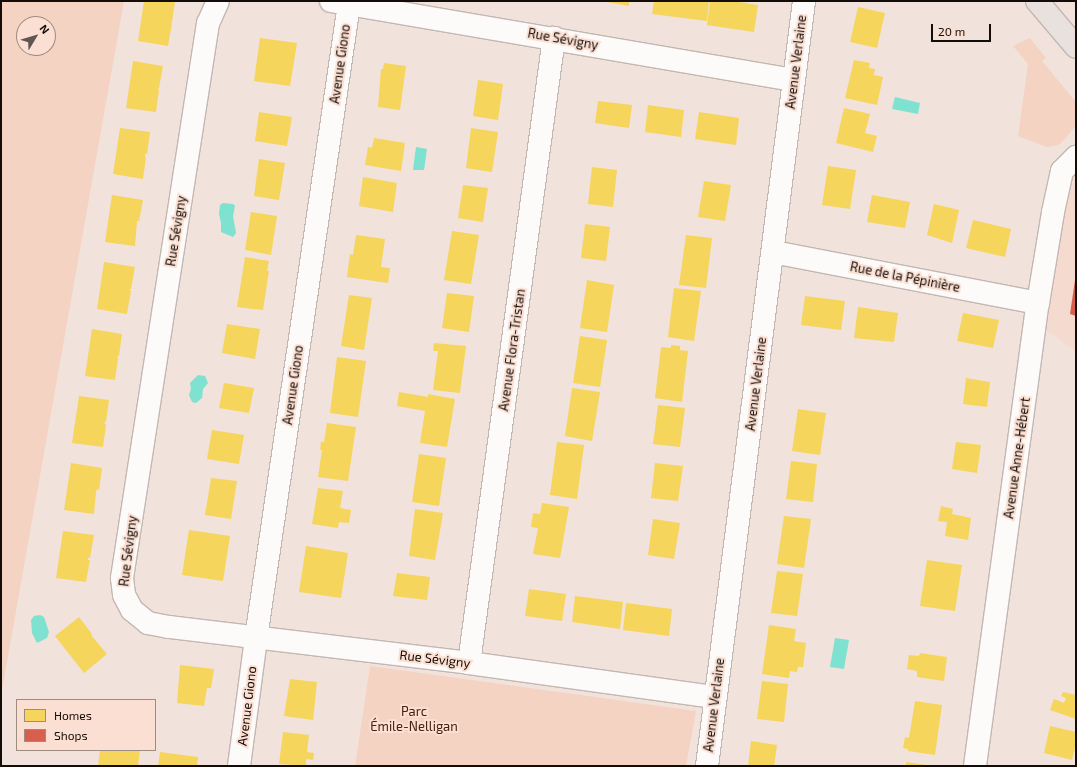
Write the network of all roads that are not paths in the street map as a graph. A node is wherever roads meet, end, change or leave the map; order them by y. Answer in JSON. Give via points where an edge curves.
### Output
{"nodes":[{"id":1,"x":218,"y":1,"type":"edge"},
{"id":2,"x":804,"y":1,"type":"edge"},
{"id":3,"x":340,"y":2,"type":"edge"},
{"id":4,"x":1039,"y":4,"type":"edge"},
{"id":5,"x":443,"y":10,"type":"edge"},
{"id":6,"x":554,"y":38,"type":"junction"},
{"id":7,"x":1076,"y":47,"type":"edge"},
{"id":8,"x":794,"y":80,"type":"junction"},
{"id":9,"x":1076,"y":157,"type":"edge"},
{"id":10,"x":773,"y":252,"type":"junction"},
{"id":11,"x":1038,"y":303,"type":"junction"},
{"id":12,"x":256,"y":638,"type":"junction"},
{"id":13,"x":470,"y":663,"type":"junction"},
{"id":14,"x":715,"y":697,"type":"junction"},
{"id":15,"x":240,"y":766,"type":"edge"},
{"id":16,"x":706,"y":766,"type":"edge"},
{"id":17,"x":975,"y":766,"type":"edge"}],
"edges":[{"from":1,"to":12,"type":"street","name":"Rue Sévigny","via":[[208,23],[122,578],[124,595],[132,610],[148,623]]},
{"from":2,"to":8,"type":"street","name":"Avenue Verlaine"},
{"from":3,"to":5,"type":"street","name":"Rue Sévigny"},
{"from":3,"to":12,"type":"street","name":"Avenue Giono"},
{"from":4,"to":7,"type":"main road"},
{"from":5,"to":6,"type":"street","name":"Rue Sévigny"},
{"from":6,"to":8,"type":"street","name":"Rue Sévigny"},
{"from":6,"to":13,"type":"street","name":"Avenue Flora-Tristan"},
{"from":8,"to":10,"type":"street","name":"Avenue Verlaine"},
{"from":9,"to":11,"type":"street","name":"Avenue Anne-Hébert","via":[[1062,172]]},
{"from":10,"to":11,"type":"street","name":"Rue de la Pépinière"},
{"from":10,"to":14,"type":"street","name":"Avenue Verlaine"},
{"from":11,"to":17,"type":"street","name":"Avenue Anne-Hébert"},
{"from":12,"to":13,"type":"street","name":"Rue Sévigny"},
{"from":12,"to":15,"type":"street","name":"Avenue Giono"},
{"from":13,"to":14,"type":"street","name":"Rue Sévigny"},
{"from":14,"to":16,"type":"street","name":"Avenue Verlaine"}]}
